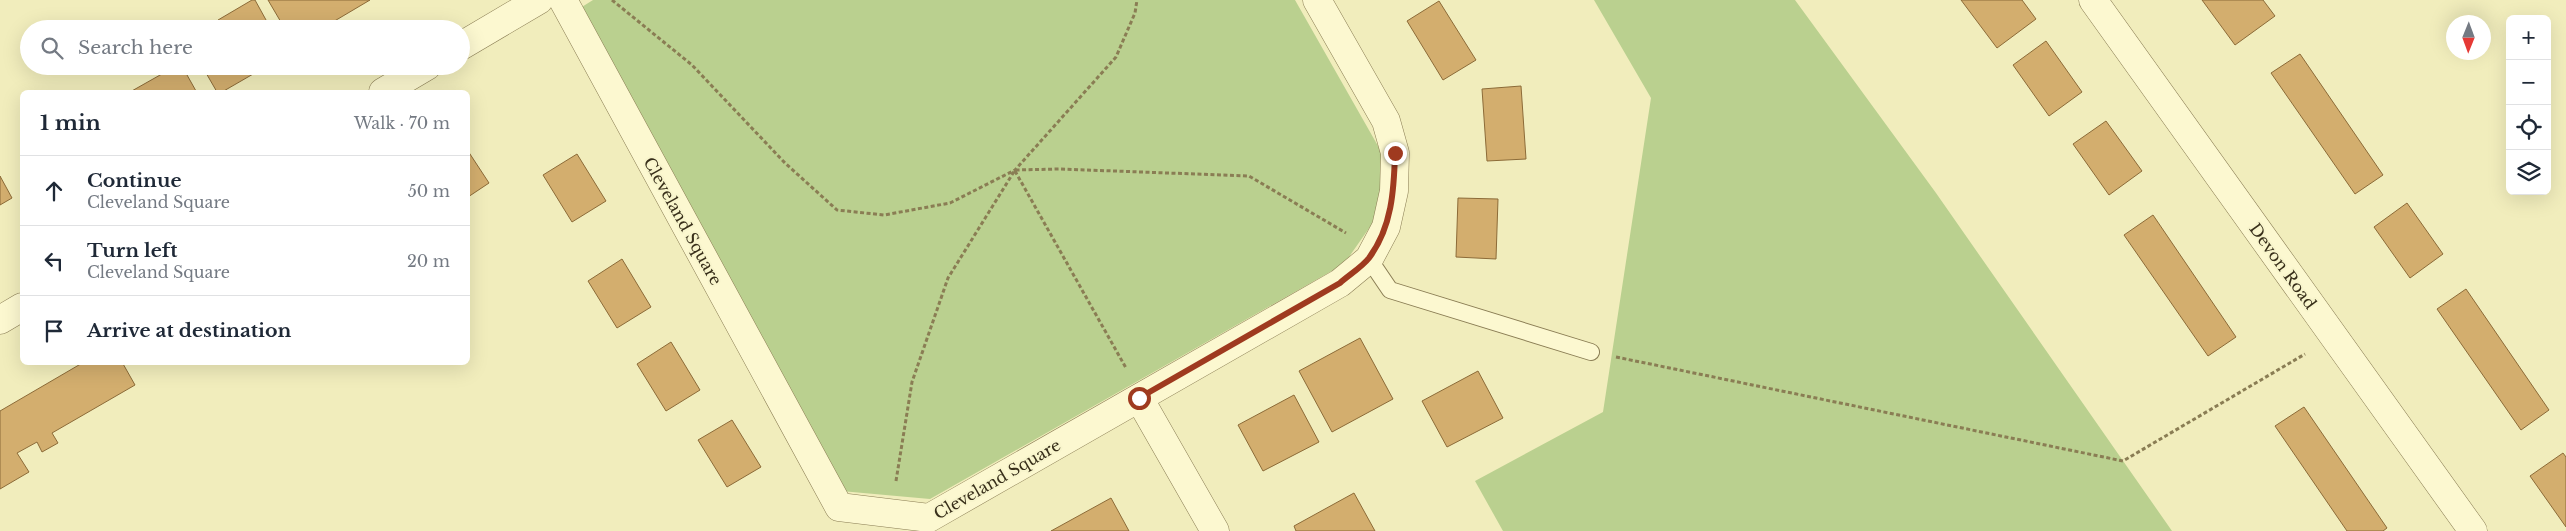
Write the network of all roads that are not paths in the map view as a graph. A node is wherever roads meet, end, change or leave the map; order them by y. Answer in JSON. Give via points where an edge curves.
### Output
{"nodes":[{"id":1,"x":539,"y":0,"type":"edge"},
{"id":2,"x":563,"y":0,"type":"edge"},
{"id":3,"x":1317,"y":0,"type":"edge"},
{"id":4,"x":2093,"y":0,"type":"edge"},
{"id":5,"x":470,"y":41,"type":"edge"},
{"id":6,"x":412,"y":75,"type":"edge"},
{"id":7,"x":386,"y":90,"type":"edge"},
{"id":8,"x":1369,"y":259,"type":"junction"},
{"id":9,"x":20,"y":307,"type":"edge"},
{"id":10,"x":0,"y":320,"type":"edge"},
{"id":11,"x":1591,"y":352,"type":"road end"},
{"id":12,"x":1139,"y":398,"type":"junction"},
{"id":13,"x":888,"y":522,"type":"edge"},
{"id":14,"x":1215,"y":531,"type":"edge"},
{"id":15,"x":2473,"y":531,"type":"edge"}],
"edges":[{"from":1,"to":5,"type":"street"},
{"from":2,"to":13,"type":"street","name":"Cleveland Square","via":[[839,507]]},
{"from":3,"to":8,"type":"street","name":"Cleveland Square","via":[[1386,121],[1395,153],[1394,191],[1386,228]]},
{"from":4,"to":15,"type":"street","name":"Devon Road"},
{"from":6,"to":7,"type":"street"},
{"from":8,"to":11,"type":"lane","via":[[1390,290]]},
{"from":8,"to":12,"type":"street","name":"Cleveland Square","via":[[1340,283]]},
{"from":9,"to":10,"type":"street"},
{"from":12,"to":13,"type":"street","name":"Cleveland Square","via":[[929,518]]},
{"from":12,"to":14,"type":"street"}]}
